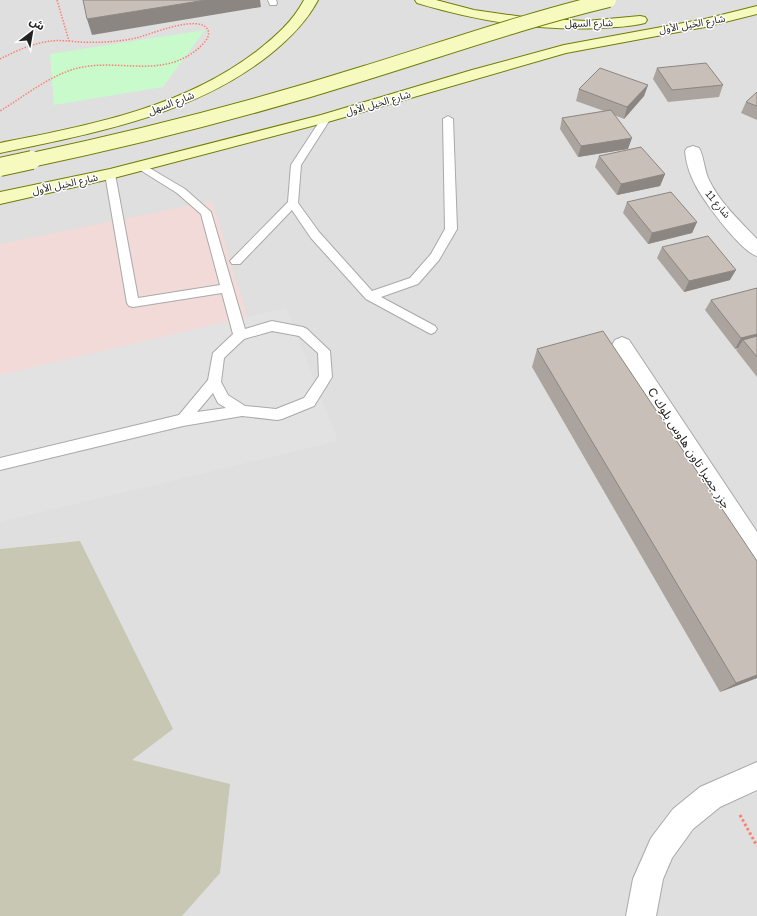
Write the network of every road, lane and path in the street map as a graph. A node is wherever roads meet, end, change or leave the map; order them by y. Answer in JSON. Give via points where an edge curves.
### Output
{"nodes":[{"id":1,"x":57,"y":0,"type":"edge"},
{"id":2,"x":311,"y":0,"type":"edge"},
{"id":3,"x":422,"y":0,"type":"edge"},
{"id":4,"x":609,"y":0,"type":"edge"},
{"id":5,"x":757,"y":0,"type":"edge"},
{"id":6,"x":731,"y":4,"type":"dead end"},
{"id":7,"x":757,"y":10,"type":"edge"},
{"id":8,"x":654,"y":18,"type":"dead end"},
{"id":9,"x":69,"y":41,"type":"junction"},
{"id":10,"x":0,"y":59,"type":"edge"},
{"id":11,"x":0,"y":111,"type":"edge"},
{"id":12,"x":326,"y":118,"type":"junction"},
{"id":13,"x":448,"y":119,"type":"dead end"},
{"id":14,"x":0,"y":148,"type":"edge"},
{"id":15,"x":693,"y":151,"type":"dead end"},
{"id":16,"x":141,"y":166,"type":"junction"},
{"id":17,"x":0,"y":167,"type":"edge"},
{"id":18,"x":110,"y":174,"type":"junction"},
{"id":19,"x":55,"y":186,"type":"junction"},
{"id":20,"x":0,"y":198,"type":"edge"},
{"id":21,"x":294,"y":203,"type":"junction"},
{"id":22,"x":0,"y":208,"type":"edge"},
{"id":23,"x":757,"y":250,"type":"edge"},
{"id":24,"x":236,"y":261,"type":"dead end"},
{"id":25,"x":226,"y":288,"type":"junction"},
{"id":26,"x":370,"y":296,"type":"junction"},
{"id":27,"x":431,"y":329,"type":"dead end"},
{"id":28,"x":240,"y":335,"type":"junction"},
{"id":29,"x":622,"y":345,"type":"dead end"},
{"id":30,"x":214,"y":382,"type":"junction"},
{"id":31,"x":242,"y":411,"type":"junction"},
{"id":32,"x":183,"y":420,"type":"junction"},
{"id":33,"x":0,"y":464,"type":"edge"},
{"id":34,"x":757,"y":552,"type":"edge"},
{"id":35,"x":757,"y":776,"type":"edge"},
{"id":36,"x":726,"y":790,"type":"junction"},
{"id":37,"x":757,"y":846,"type":"edge"},
{"id":38,"x":641,"y":916,"type":"edge"}],
"edges":[{"from":1,"to":9,"type":"path"},
{"from":2,"to":14,"type":"main road","name":"شارع السهل","via":[[285,36],[266,53],[208,88],[173,103],[95,128]]},
{"from":3,"to":8,"type":"main road","name":"شارع السهل","via":[[466,12],[531,22],[603,24]]},
{"from":4,"to":17,"type":"main road","bridge":true,"via":[[501,28],[366,73],[280,98],[124,139]]},
{"from":5,"to":6,"type":"main road"},
{"from":7,"to":12,"type":"main road","name":"شارع الخيل الأول","via":[[706,23],[564,49],[477,72]]},
{"from":9,"to":10,"type":"path","via":[[38,43]]},
{"from":9,"to":11,"type":"path","via":[[118,41],[188,22],[203,25],[208,28],[209,34],[203,45],[189,55],[161,66],[105,64],[71,70],[49,80]]},
{"from":12,"to":16,"type":"main road","name":"شارع الخيل الأول"},
{"from":12,"to":21,"type":"lane","via":[[296,165]]},
{"from":13,"to":26,"type":"lane","via":[[451,229],[435,257],[414,281]]},
{"from":15,"to":23,"type":"street","name":"شارع 11","via":[[695,168],[703,186]]},
{"from":16,"to":18,"type":"main road","name":"شارع الخيل الأول"},
{"from":16,"to":25,"type":"lane","via":[[181,191],[206,212]]},
{"from":18,"to":19,"type":"main road","name":"شارع الخيل الأول"},
{"from":18,"to":25,"type":"lane","via":[[133,303]]},
{"from":19,"to":20,"type":"main road","name":"شارع الخيل الأول"},
{"from":19,"to":22,"type":"main road"},
{"from":21,"to":24,"type":"lane"},
{"from":21,"to":26,"type":"lane","via":[[315,235]]},
{"from":25,"to":28,"type":"lane"},
{"from":26,"to":27,"type":"lane"},
{"from":28,"to":30,"type":"lane","via":[[218,356]]},
{"from":28,"to":31,"type":"lane","via":[[272,326],[303,332],[324,352],[326,378],[309,402],[277,415]]},
{"from":29,"to":34,"type":"street","name":"C جزر جميرا تاون هاوس بلوك"},
{"from":30,"to":31,"type":"lane","via":[[223,399]]},
{"from":30,"to":32,"type":"lane"},
{"from":31,"to":32,"type":"lane"},
{"from":32,"to":33,"type":"lane"},
{"from":35,"to":36,"type":"street"},
{"from":36,"to":37,"type":"path"},
{"from":36,"to":38,"type":"street","via":[[710,797],[683,819],[661,848],[648,879]]}]}
